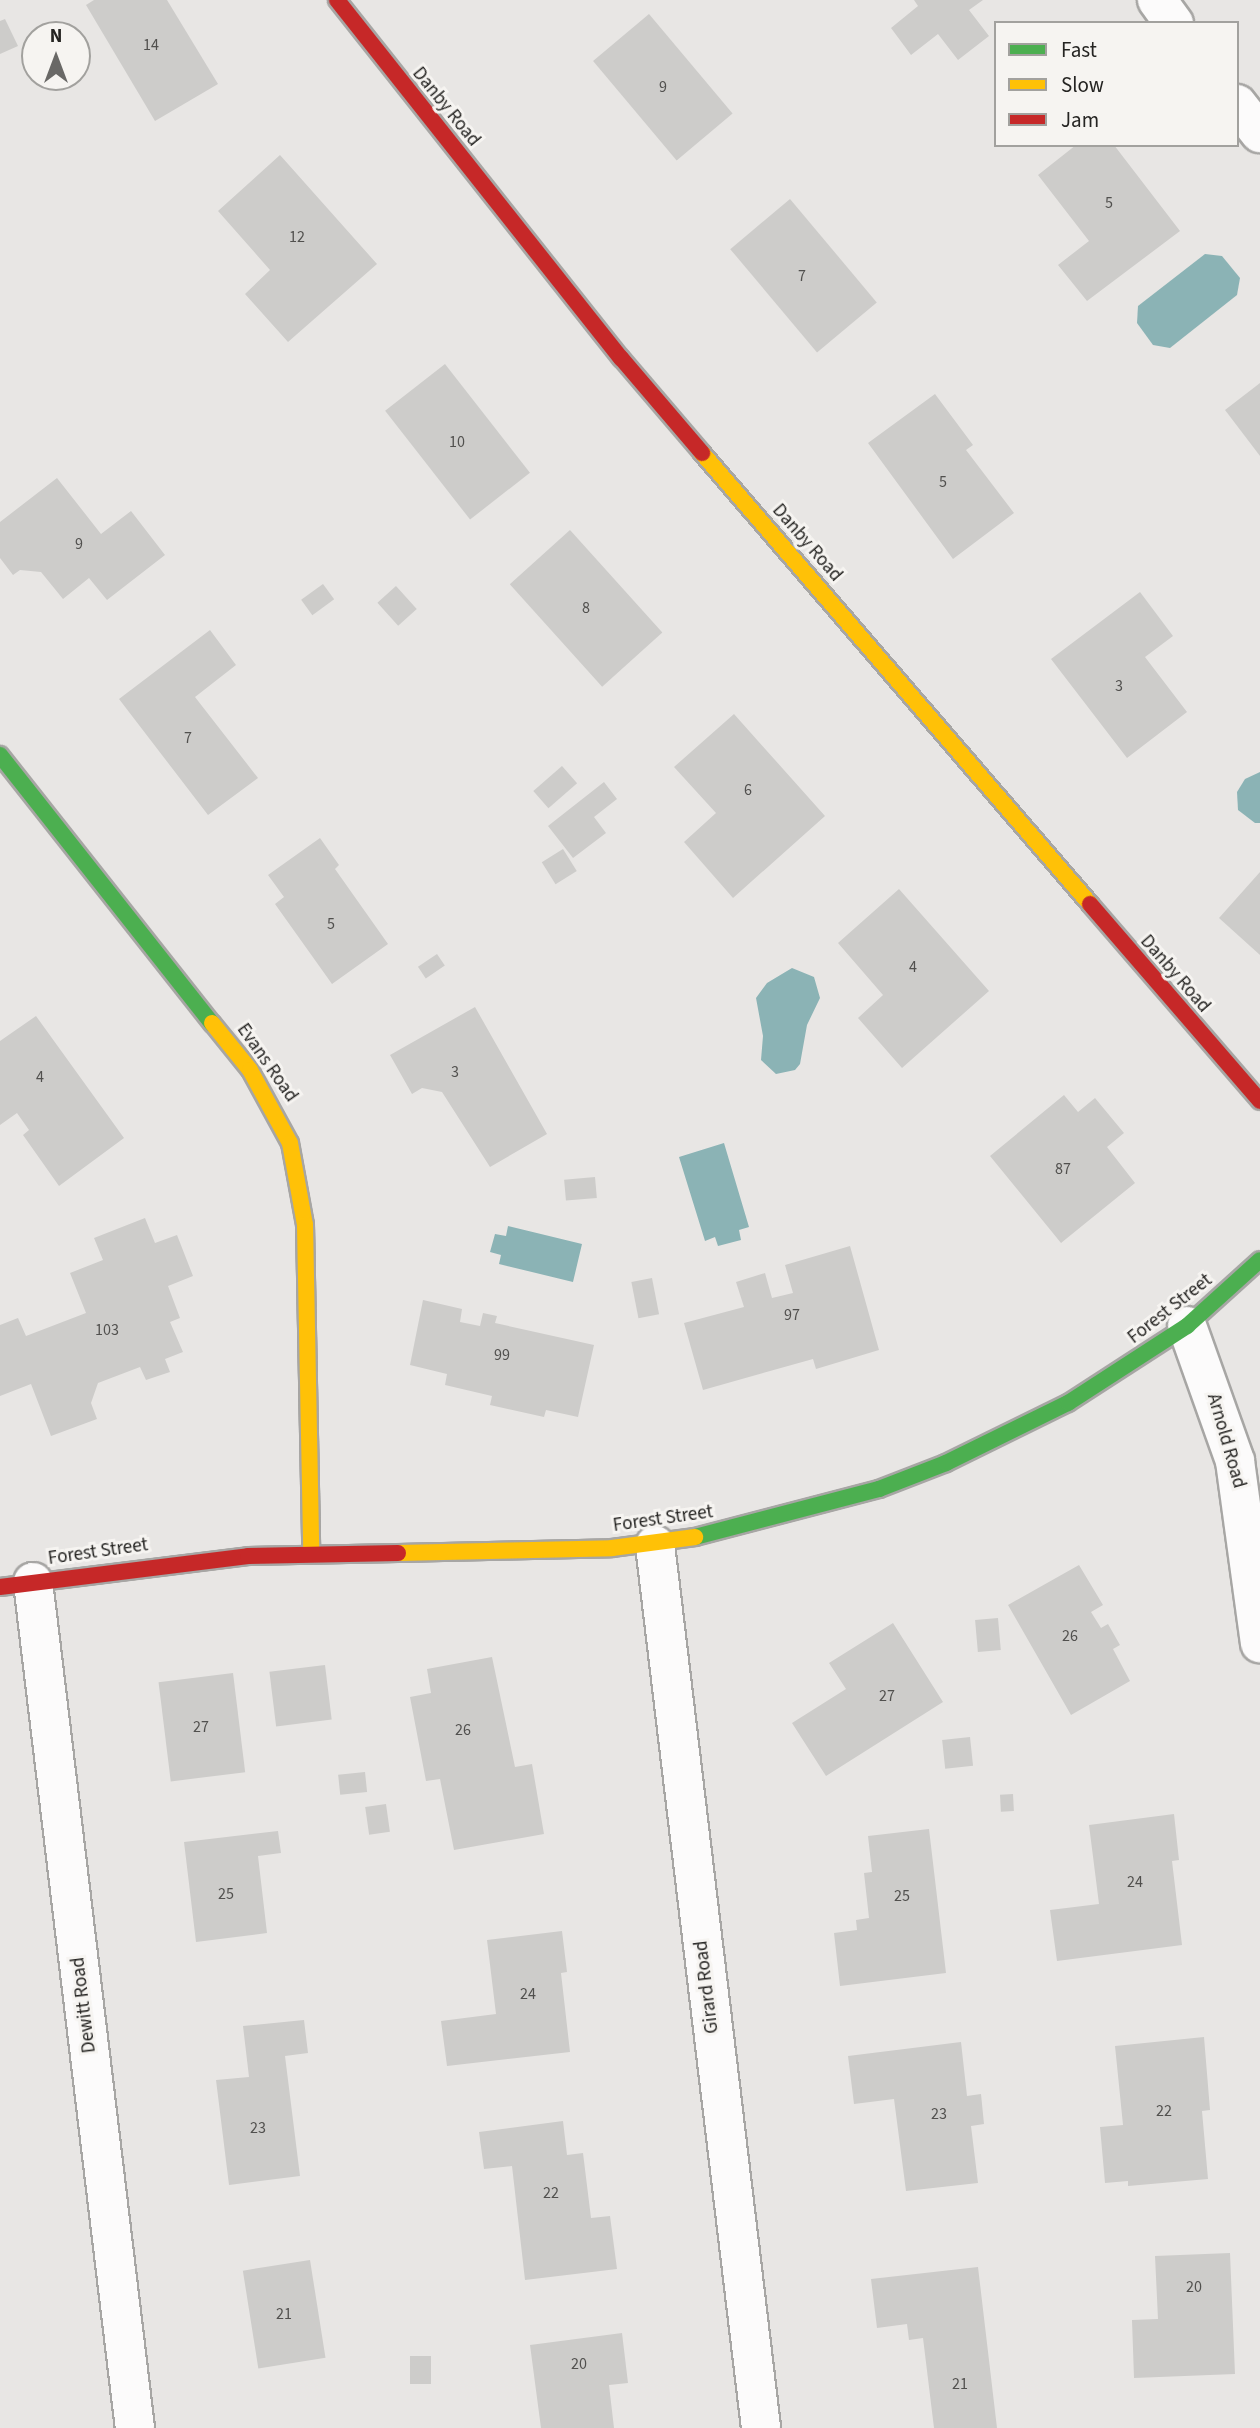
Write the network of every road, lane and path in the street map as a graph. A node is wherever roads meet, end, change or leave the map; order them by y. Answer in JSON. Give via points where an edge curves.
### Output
{"nodes":[{"id":1,"x":337,"y":0,"type":"edge"},
{"id":2,"x":1157,"y":0,"type":"edge"},
{"id":3,"x":1173,"y":21,"type":"edge"},
{"id":4,"x":1239,"y":107,"type":"edge"},
{"id":5,"x":1260,"y":133,"type":"edge"},
{"id":6,"x":0,"y":755,"type":"edge"},
{"id":7,"x":1260,"y":1101,"type":"edge"},
{"id":8,"x":1260,"y":1259,"type":"edge"},
{"id":9,"x":1188,"y":1326,"type":"junction"},
{"id":10,"x":655,"y":1545,"type":"junction"},
{"id":11,"x":311,"y":1552,"type":"junction"},
{"id":12,"x":17,"y":1584,"type":"edge"},
{"id":13,"x":1260,"y":1643,"type":"edge"},
{"id":14,"x":135,"y":2428,"type":"edge"},
{"id":15,"x":761,"y":2428,"type":"edge"}],
"edges":[{"from":1,"to":7,"type":"street","name":"Danby Road","via":[[621,358]]},
{"from":2,"to":3,"type":"street"},
{"from":4,"to":5,"type":"street"},
{"from":6,"to":11,"type":"street","name":"Evans Road","via":[[250,1070],[290,1143],[305,1225]]},
{"from":8,"to":9,"type":"street","name":"Forest Street"},
{"from":9,"to":10,"type":"street","name":"Forest Street","via":[[1102,1384],[946,1463],[812,1510]]},
{"from":9,"to":13,"type":"street","name":"Arnold Road","via":[[1235,1461]]},
{"from":10,"to":11,"type":"street","name":"Forest Street"},
{"from":10,"to":15,"type":"street","name":"Girard Road"},
{"from":11,"to":12,"type":"street","name":"Forest Street","via":[[176,1563]]},
{"from":12,"to":14,"type":"street","name":"Dewitt Road"}]}
